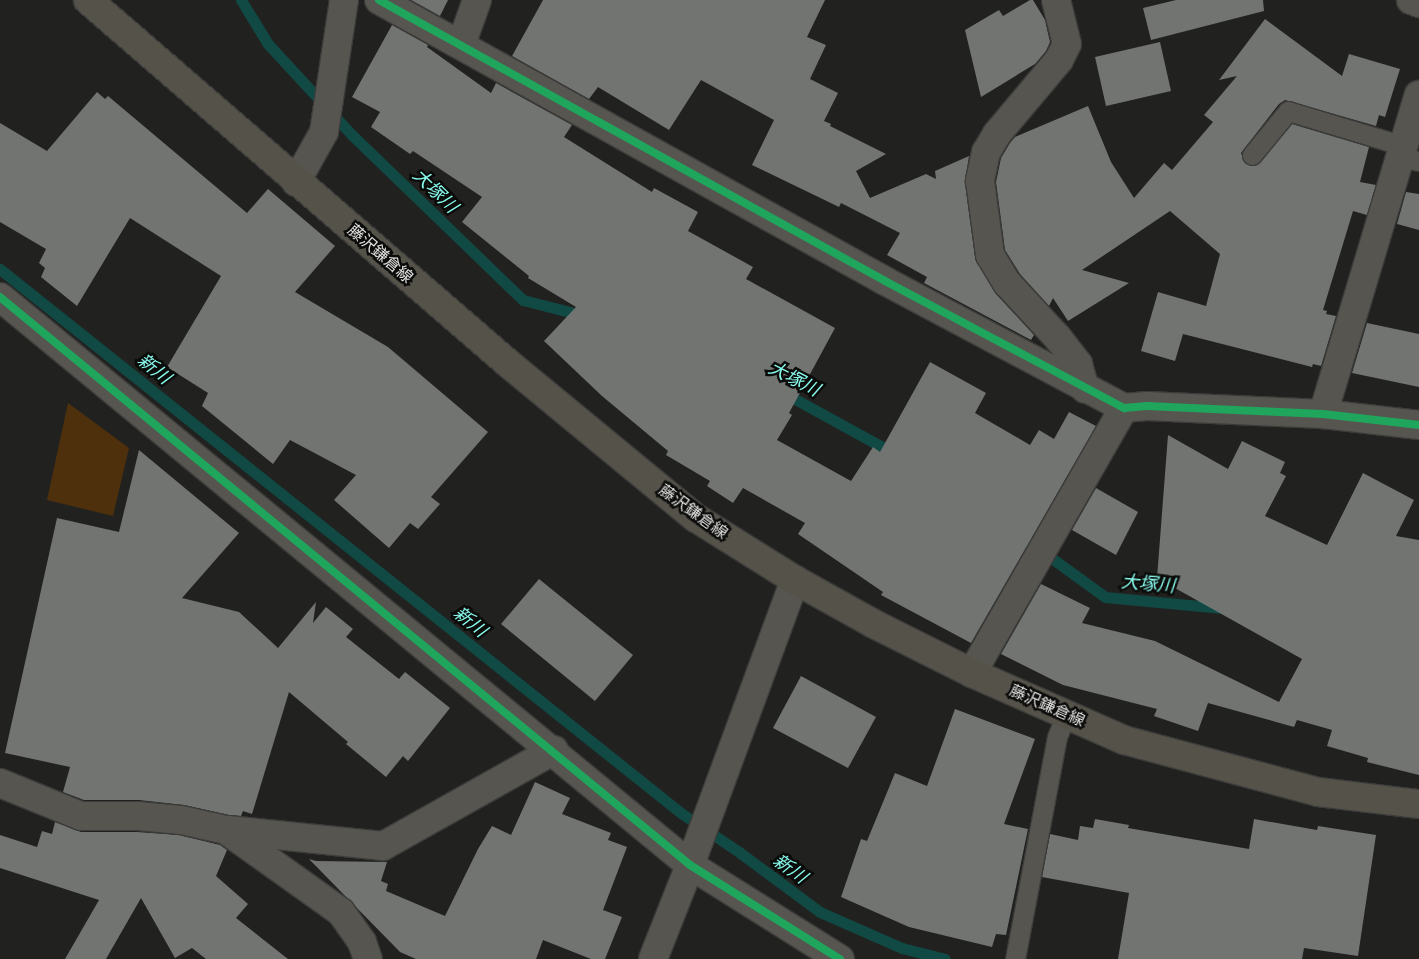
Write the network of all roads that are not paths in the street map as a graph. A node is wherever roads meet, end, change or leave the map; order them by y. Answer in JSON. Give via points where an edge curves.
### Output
{"nodes":[{"id":1,"x":88,"y":0,"type":"edge"},
{"id":2,"x":344,"y":0,"type":"edge"},
{"id":3,"x":379,"y":0,"type":"edge"},
{"id":4,"x":477,"y":0,"type":"edge"},
{"id":5,"x":1056,"y":0,"type":"edge"},
{"id":6,"x":1411,"y":0,"type":"edge"},
{"id":7,"x":1419,"y":3,"type":"edge"},
{"id":8,"x":461,"y":45,"type":"junction"},
{"id":9,"x":1419,"y":95,"type":"edge"},
{"id":10,"x":1252,"y":155,"type":"dead end"},
{"id":11,"x":1408,"y":155,"type":"edge"},
{"id":12,"x":296,"y":182,"type":"junction"},
{"id":13,"x":0,"y":297,"type":"edge"},
{"id":14,"x":1085,"y":389,"type":"junction"},
{"id":15,"x":1124,"y":408,"type":"junction"},
{"id":16,"x":1323,"y":414,"type":"junction"},
{"id":17,"x":1419,"y":425,"type":"edge"},
{"id":18,"x":795,"y":580,"type":"junction"},
{"id":19,"x":972,"y":673,"type":"junction"},
{"id":20,"x":1066,"y":715,"type":"junction"},
{"id":21,"x":554,"y":750,"type":"junction"},
{"id":22,"x":0,"y":783,"type":"edge"},
{"id":23,"x":1419,"y":804,"type":"edge"},
{"id":24,"x":226,"y":830,"type":"junction"},
{"id":25,"x":690,"y":865,"type":"junction"},
{"id":26,"x":1016,"y":955,"type":"edge"},
{"id":27,"x":368,"y":959,"type":"edge"},
{"id":28,"x":653,"y":959,"type":"edge"},
{"id":29,"x":840,"y":959,"type":"edge"}],
"edges":[{"from":1,"to":12,"type":"main road","name":"藤沢鎌倉線"},
{"from":2,"to":12,"type":"street","via":[[324,132]]},
{"from":3,"to":8,"type":"street"},
{"from":4,"to":8,"type":"street"},
{"from":5,"to":14,"type":"street","via":[[1067,44],[1060,60],[993,140],[986,152],[980,181],[990,255],[1007,283],[1078,364]]},
{"from":6,"to":7,"type":"street"},
{"from":8,"to":14,"type":"street"},
{"from":9,"to":11,"type":"street"},
{"from":10,"to":11,"type":"lane","via":[[1288,111]]},
{"from":11,"to":16,"type":"street"},
{"from":12,"to":18,"type":"main road","name":"藤沢鎌倉線","via":[[696,518]]},
{"from":13,"to":21,"type":"street"},
{"from":14,"to":15,"type":"street"},
{"from":15,"to":16,"type":"street","via":[[1147,406]]},
{"from":15,"to":19,"type":"street"},
{"from":16,"to":17,"type":"street"},
{"from":18,"to":19,"type":"main road","name":"藤沢鎌倉線"},
{"from":18,"to":25,"type":"street"},
{"from":19,"to":20,"type":"main road","name":"藤沢鎌倉線"},
{"from":20,"to":23,"type":"main road","name":"藤沢鎌倉線","via":[[1124,740],[1318,792]]},
{"from":20,"to":26,"type":"lane","via":[[1057,737]]},
{"from":21,"to":24,"type":"street","via":[[383,846]]},
{"from":21,"to":25,"type":"street"},
{"from":22,"to":24,"type":"street","via":[[81,816],[181,820]]},
{"from":24,"to":27,"type":"street","via":[[341,912],[362,942]]},
{"from":25,"to":28,"type":"street"},
{"from":25,"to":29,"type":"street"}]}
